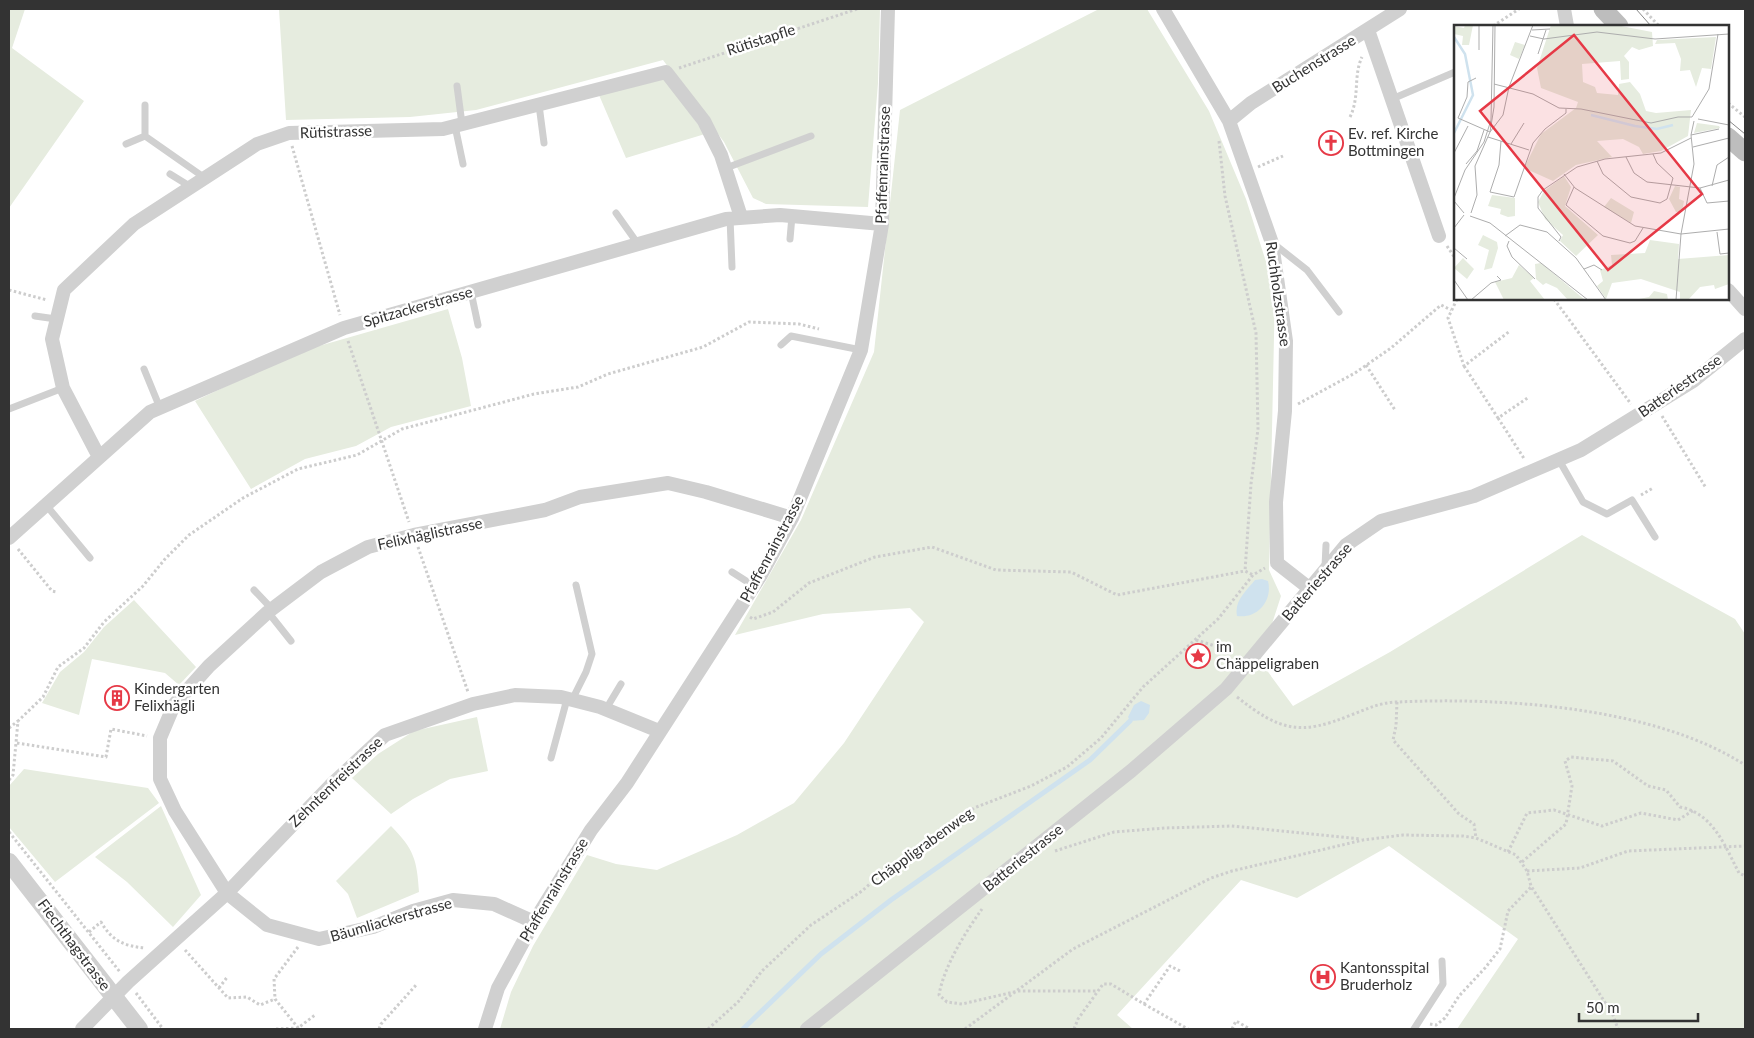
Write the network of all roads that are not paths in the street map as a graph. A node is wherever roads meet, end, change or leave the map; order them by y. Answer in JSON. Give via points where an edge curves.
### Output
{"nodes":[{"id":1,"x":888,"y":9,"type":"edge"},
{"id":2,"x":1163,"y":9,"type":"edge"},
{"id":3,"x":1400,"y":9,"type":"edge"},
{"id":4,"x":1603,"y":9,"type":"edge"},
{"id":5,"x":1618,"y":25,"type":"edge"},
{"id":6,"x":1370,"y":34,"type":"junction"},
{"id":7,"x":1454,"y":72,"type":"edge"},
{"id":8,"x":458,"y":86,"type":"dead end"},
{"id":9,"x":1392,"y":99,"type":"junction"},
{"id":10,"x":145,"y":105,"type":"dead end"},
{"id":11,"x":539,"y":105,"type":"junction"},
{"id":12,"x":1229,"y":121,"type":"junction"},
{"id":13,"x":459,"y":125,"type":"junction"},
{"id":14,"x":145,"y":136,"type":"junction"},
{"id":15,"x":811,"y":136,"type":"dead end"},
{"id":16,"x":1729,"y":139,"type":"edge"},
{"id":17,"x":544,"y":143,"type":"dead end"},
{"id":18,"x":126,"y":144,"type":"dead end"},
{"id":19,"x":1745,"y":152,"type":"edge"},
{"id":20,"x":462,"y":164,"type":"dead end"},
{"id":21,"x":726,"y":168,"type":"junction"},
{"id":22,"x":170,"y":174,"type":"dead end"},
{"id":23,"x":205,"y":178,"type":"junction"},
{"id":24,"x":191,"y":187,"type":"junction"},
{"id":25,"x":616,"y":213,"type":"dead end"},
{"id":26,"x":792,"y":216,"type":"junction"},
{"id":27,"x":736,"y":217,"type":"junction"},
{"id":28,"x":882,"y":224,"type":"junction"},
{"id":29,"x":1440,"y":236,"type":"dead end"},
{"id":30,"x":790,"y":239,"type":"dead end"},
{"id":31,"x":1272,"y":243,"type":"junction"},
{"id":32,"x":638,"y":244,"type":"junction"},
{"id":33,"x":732,"y":267,"type":"dead end"},
{"id":34,"x":1729,"y":291,"type":"edge"},
{"id":35,"x":471,"y":292,"type":"junction"},
{"id":36,"x":1745,"y":309,"type":"edge"},
{"id":37,"x":1339,"y":312,"type":"dead end"},
{"id":38,"x":35,"y":316,"type":"dead end"},
{"id":39,"x":56,"y":319,"type":"junction"},
{"id":40,"x":478,"y":325,"type":"dead end"},
{"id":41,"x":1745,"y":338,"type":"edge"},
{"id":42,"x":781,"y":345,"type":"dead end"},
{"id":43,"x":861,"y":350,"type":"junction"},
{"id":44,"x":144,"y":369,"type":"dead end"},
{"id":45,"x":62,"y":388,"type":"junction"},
{"id":46,"x":160,"y":408,"type":"junction"},
{"id":47,"x":9,"y":409,"type":"edge"},
{"id":48,"x":99,"y":458,"type":"junction"},
{"id":49,"x":1559,"y":460,"type":"junction"},
{"id":50,"x":46,"y":505,"type":"junction"},
{"id":51,"x":792,"y":518,"type":"junction"},
{"id":52,"x":1655,"y":537,"type":"dead end"},
{"id":53,"x":9,"y":538,"type":"edge"},
{"id":54,"x":1326,"y":545,"type":"dead end"},
{"id":55,"x":90,"y":558,"type":"dead end"},
{"id":56,"x":1325,"y":569,"type":"junction"},
{"id":57,"x":732,"y":572,"type":"dead end"},
{"id":58,"x":576,"y":585,"type":"dead end"},
{"id":59,"x":754,"y":586,"type":"junction"},
{"id":60,"x":1309,"y":588,"type":"junction"},
{"id":61,"x":254,"y":590,"type":"dead end"},
{"id":62,"x":270,"y":611,"type":"junction"},
{"id":63,"x":291,"y":641,"type":"dead end"},
{"id":64,"x":621,"y":684,"type":"dead end"},
{"id":65,"x":569,"y":700,"type":"junction"},
{"id":66,"x":606,"y":709,"type":"junction"},
{"id":67,"x":660,"y":731,"type":"junction"},
{"id":68,"x":551,"y":758,"type":"dead end"},
{"id":69,"x":9,"y":862,"type":"edge"},
{"id":70,"x":227,"y":892,"type":"junction"},
{"id":71,"x":534,"y":922,"type":"junction"},
{"id":72,"x":1442,"y":961,"type":"dead end"},
{"id":73,"x":112,"y":997,"type":"junction"},
{"id":74,"x":82,"y":1029,"type":"edge"},
{"id":75,"x":139,"y":1029,"type":"edge"},
{"id":76,"x":485,"y":1029,"type":"edge"},
{"id":77,"x":807,"y":1029,"type":"edge"},
{"id":78,"x":1414,"y":1029,"type":"edge"}],
"edges":[{"from":1,"to":28,"type":"street","name":"Pfaffenrainstrasse"},
{"from":2,"to":12,"type":"street","name":"Ruchholzstrasse"},
{"from":3,"to":6,"type":"street","name":"Buchenstrasse"},
{"from":4,"to":5,"type":"main road"},
{"from":6,"to":9,"type":"street"},
{"from":6,"to":12,"type":"street","name":"Buchenstrasse","via":[[1251,102]]},
{"from":7,"to":9,"type":"lane"},
{"from":8,"to":13,"type":"lane"},
{"from":9,"to":29,"type":"street"},
{"from":10,"to":14,"type":"lane"},
{"from":11,"to":13,"type":"street","name":"Rütistrasse"},
{"from":11,"to":17,"type":"lane"},
{"from":11,"to":21,"type":"street","name":"Rütistrasse","via":[[666,72],[704,121]]},
{"from":12,"to":31,"type":"street","name":"Ruchholzstrasse"},
{"from":13,"to":20,"type":"lane"},
{"from":13,"to":23,"type":"street","name":"Rütistrasse","via":[[442,129],[289,133],[257,144]]},
{"from":14,"to":18,"type":"lane"},
{"from":14,"to":23,"type":"lane"},
{"from":15,"to":21,"type":"lane"},
{"from":16,"to":19,"type":"main road"},
{"from":21,"to":27,"type":"street"},
{"from":22,"to":24,"type":"lane"},
{"from":23,"to":24,"type":"street","name":"Rütistrasse"},
{"from":24,"to":39,"type":"street","name":"Rütistrasse","via":[[134,224],[64,290]]},
{"from":25,"to":32,"type":"lane"},
{"from":26,"to":27,"type":"street","name":"Spitzackerstrasse"},
{"from":26,"to":28,"type":"street","name":"Spitzackerstrasse"},
{"from":26,"to":30,"type":"lane"},
{"from":27,"to":32,"type":"street","name":"Spitzackerstrasse"},
{"from":27,"to":33,"type":"lane"},
{"from":28,"to":43,"type":"street","name":"Pfaffenrainstrasse"},
{"from":31,"to":37,"type":"lane","via":[[1307,270]]},
{"from":31,"to":60,"type":"street","name":"Ruchholzstrasse","via":[[1286,341],[1285,411],[1276,502],[1277,563]]},
{"from":32,"to":35,"type":"street","name":"Spitzackerstrasse"},
{"from":34,"to":36,"type":"street"},
{"from":35,"to":40,"type":"lane"},
{"from":35,"to":46,"type":"street","name":"Spitzackerstrasse","via":[[344,328]]},
{"from":38,"to":39,"type":"lane"},
{"from":39,"to":45,"type":"street","name":"Rütistrasse","via":[[52,339]]},
{"from":41,"to":49,"type":"street","name":"Batteriestrasse","via":[[1693,381],[1581,450]]},
{"from":42,"to":43,"type":"lane","via":[[791,336]]},
{"from":43,"to":51,"type":"street","name":"Pfaffenrainstrasse"},
{"from":44,"to":46,"type":"lane"},
{"from":45,"to":47,"type":"lane"},
{"from":45,"to":48,"type":"street","name":"Rütistrasse"},
{"from":46,"to":48,"type":"street","name":"Spitzackerstrasse","via":[[150,412]]},
{"from":48,"to":50,"type":"street","name":"Spitzackerstrasse"},
{"from":49,"to":52,"type":"lane","via":[[1583,502],[1607,514],[1632,500]]},
{"from":49,"to":56,"type":"street","name":"Batteriestrasse","via":[[1474,496],[1381,521],[1346,545]]},
{"from":50,"to":53,"type":"street","name":"Spitzackerstrasse"},
{"from":50,"to":55,"type":"lane"},
{"from":51,"to":59,"type":"street","name":"Pfaffenrainstrasse"},
{"from":51,"to":62,"type":"street","name":"Felixhäglistrasse","via":[[668,483],[580,497],[545,510],[368,547],[329,568]]},
{"from":54,"to":56,"type":"lane"},
{"from":56,"to":60,"type":"street","name":"Batteriestrasse"},
{"from":57,"to":59,"type":"lane"},
{"from":58,"to":65,"type":"lane","via":[[592,654],[586,672]]},
{"from":59,"to":67,"type":"street","name":"Pfaffenrainstrasse"},
{"from":60,"to":77,"type":"street","name":"Batteriestrasse","via":[[1226,689],[1045,840]]},
{"from":61,"to":62,"type":"lane"},
{"from":62,"to":63,"type":"lane"},
{"from":62,"to":70,"type":"street","name":"Felixhäglistrasse","via":[[209,666],[174,705],[160,738],[160,779],[175,811]]},
{"from":64,"to":66,"type":"lane"},
{"from":65,"to":66,"type":"street","name":"Zehntenfreistrasse"},
{"from":65,"to":68,"type":"lane"},
{"from":65,"to":70,"type":"street","name":"Zehntenfreistrasse","via":[[515,695],[472,704],[385,735],[330,786]]},
{"from":66,"to":67,"type":"street","name":"Zehntenfreistrasse"},
{"from":67,"to":71,"type":"street","name":"Pfaffenrainstrasse","via":[[627,783],[590,830]]},
{"from":69,"to":73,"type":"street","name":"Fiechthagstrasse","via":[[49,910]]},
{"from":70,"to":71,"type":"street","name":"Bäumliackerstrasse","via":[[267,925],[319,939],[373,927],[413,910],[453,900],[494,904]]},
{"from":70,"to":73,"type":"street","name":"Zehntenfreistrasse"},
{"from":71,"to":76,"type":"street","name":"Pfaffenrainstrasse","via":[[498,988]]},
{"from":72,"to":78,"type":"lane","via":[[1443,984]]},
{"from":73,"to":74,"type":"street","name":"Zehntenfreistrasse"},
{"from":73,"to":75,"type":"street","name":"Fiechthagstrasse"}]}
